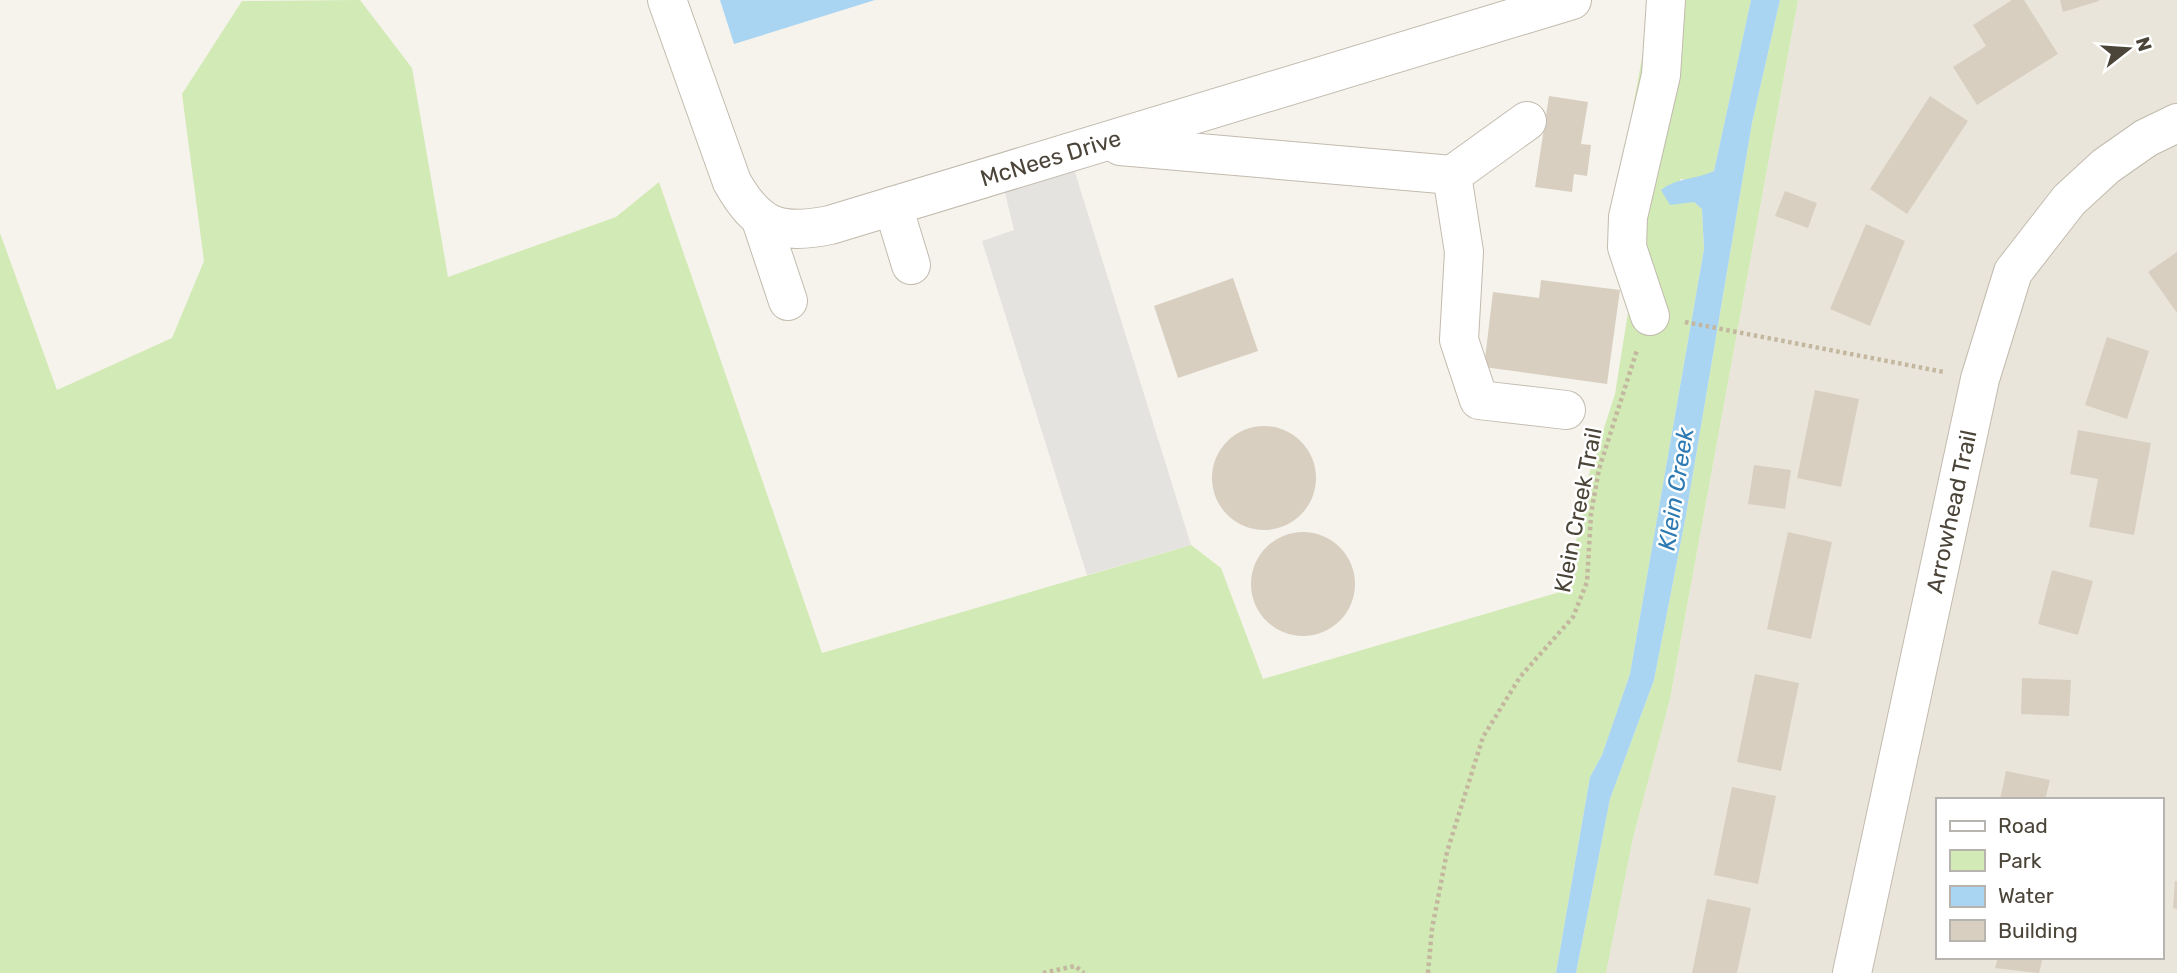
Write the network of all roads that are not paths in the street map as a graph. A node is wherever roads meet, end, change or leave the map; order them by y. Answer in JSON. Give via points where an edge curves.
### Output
{"nodes":[{"id":1,"x":667,"y":0,"type":"edge"},
{"id":2,"x":1572,"y":0,"type":"edge"},
{"id":3,"x":1667,"y":0,"type":"edge"},
{"id":4,"x":1527,"y":121,"type":"dead end"},
{"id":5,"x":2177,"y":123,"type":"edge"},
{"id":6,"x":1099,"y":144,"type":"junction"},
{"id":7,"x":1452,"y":176,"type":"junction"},
{"id":8,"x":893,"y":206,"type":"junction"},
{"id":9,"x":761,"y":220,"type":"junction"},
{"id":10,"x":911,"y":265,"type":"dead end"},
{"id":11,"x":788,"y":301,"type":"dead end"},
{"id":12,"x":1662,"y":318,"type":"road end"},
{"id":13,"x":1566,"y":410,"type":"dead end"},
{"id":14,"x":1852,"y":973,"type":"edge"}],
"edges":[{"from":1,"to":9,"type":"street","via":[[732,183],[747,210]]},
{"from":2,"to":6,"type":"street","name":"McNees Drive"},
{"from":3,"to":12,"type":"street","via":[[1661,75],[1628,217],[1627,247]]},
{"from":4,"to":7,"type":"street"},
{"from":5,"to":14,"type":"street","name":"Arrowhead Trail","via":[[2106,166],[2069,200],[2013,272],[1980,379]]},
{"from":6,"to":7,"type":"street"},
{"from":6,"to":8,"type":"street","name":"McNees Drive","via":[[1034,172]]},
{"from":7,"to":13,"type":"street","via":[[1464,253],[1459,340],[1479,400]]},
{"from":8,"to":9,"type":"street","name":"McNees Drive","via":[[799,231]]},
{"from":8,"to":10,"type":"street"},
{"from":9,"to":11,"type":"street"}]}
